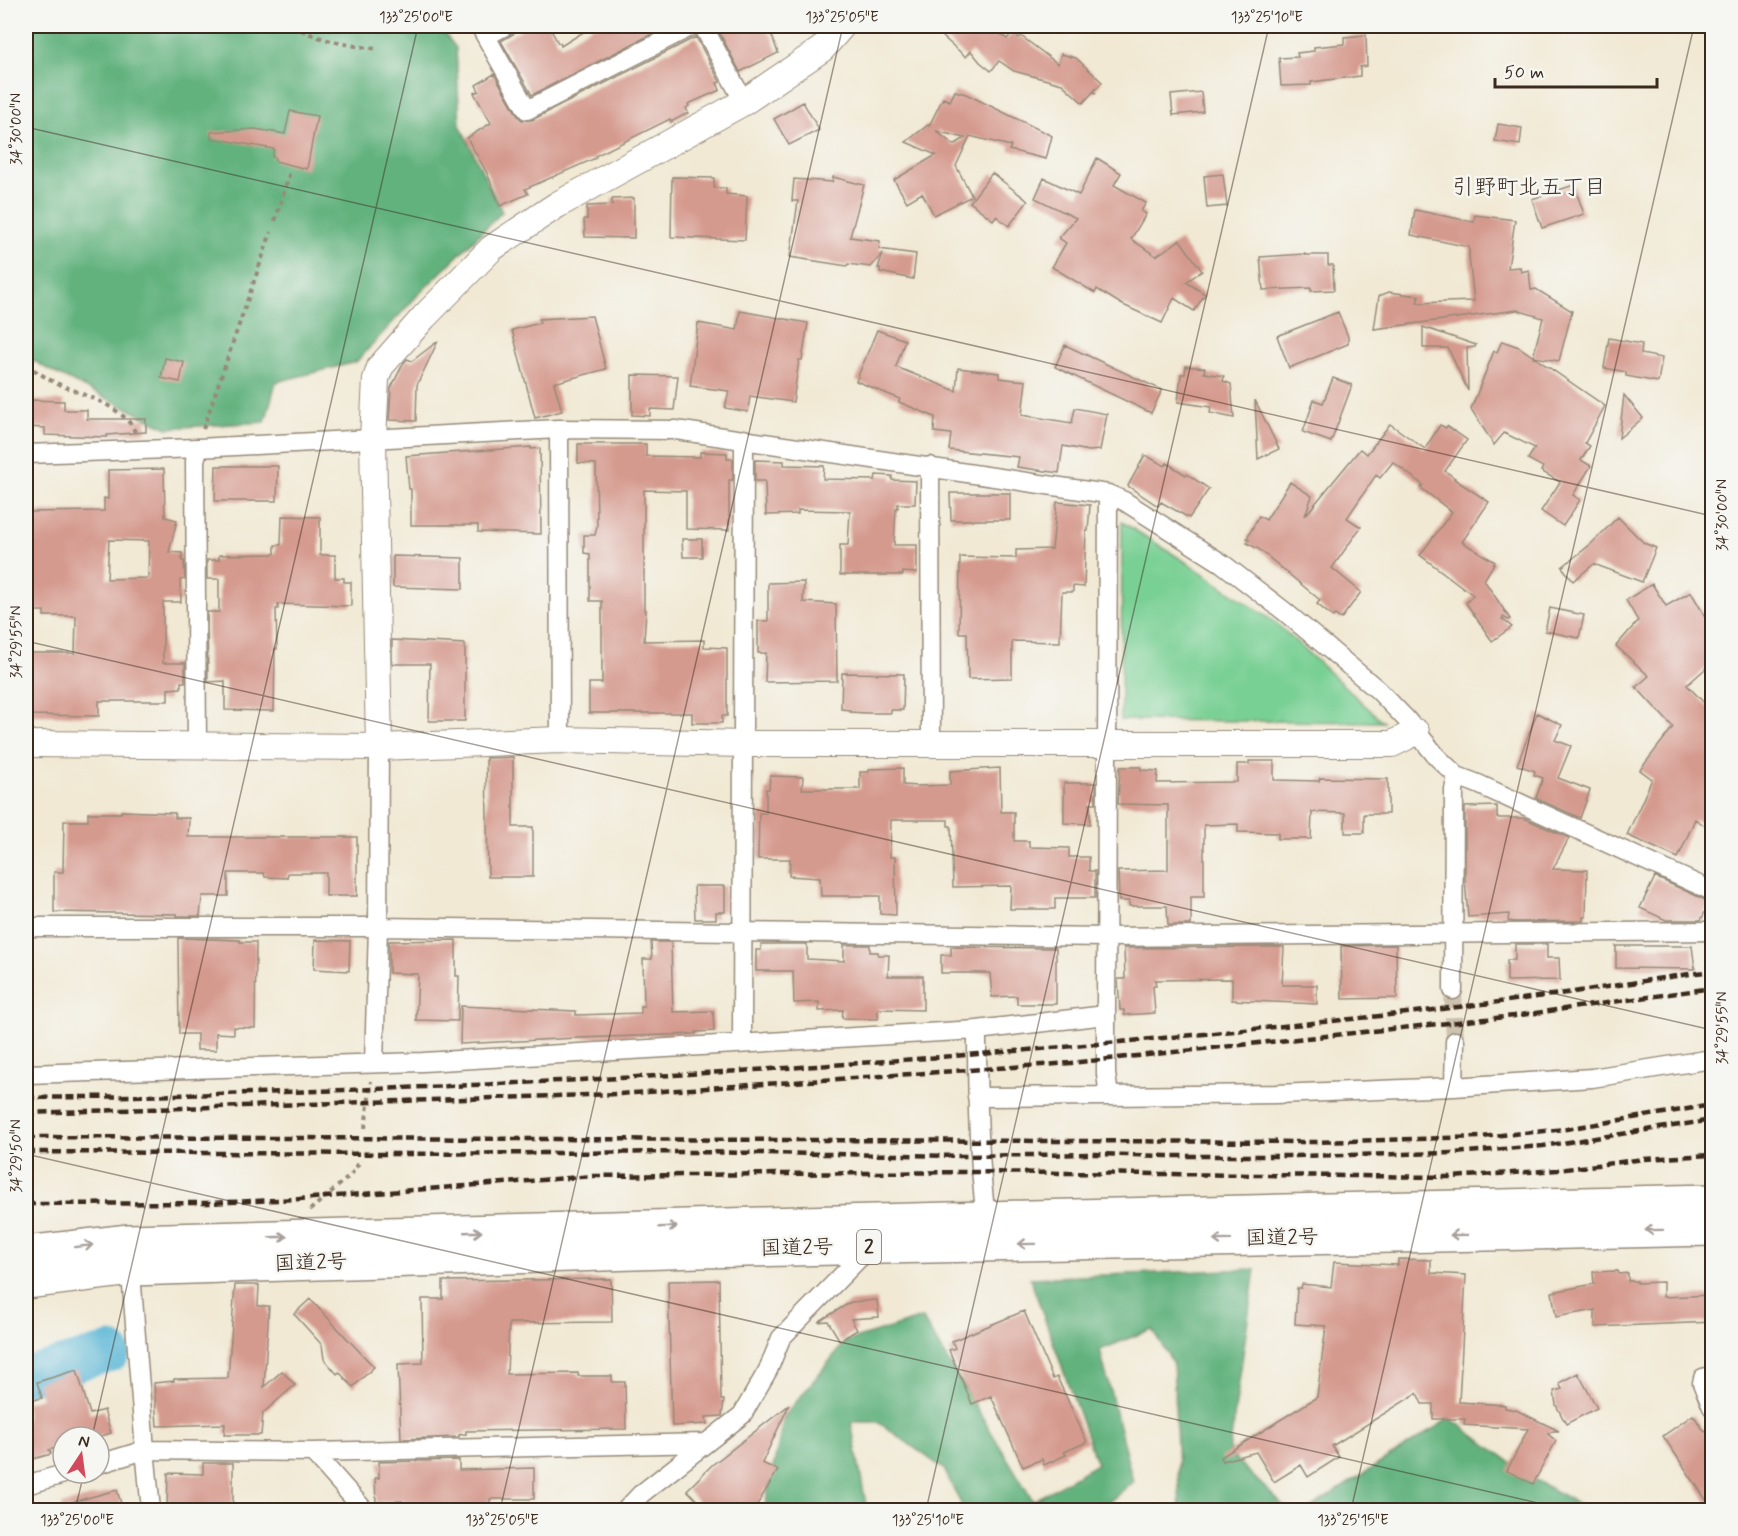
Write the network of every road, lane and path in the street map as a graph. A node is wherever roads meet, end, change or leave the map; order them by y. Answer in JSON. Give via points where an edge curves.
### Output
{"nodes":[{"id":1,"x":293,"y":26,"type":"edge"},
{"id":2,"x":504,"y":26,"type":"edge"},
{"id":3,"x":692,"y":26,"type":"edge"},
{"id":4,"x":703,"y":26,"type":"edge"},
{"id":5,"x":842,"y":26,"type":"edge"},
{"id":6,"x":483,"y":31,"type":"edge"},
{"id":7,"x":378,"y":49,"type":"dead end"},
{"id":8,"x":744,"y":102,"type":"junction"},
{"id":9,"x":290,"y":172,"type":"dead end"},
{"id":10,"x":275,"y":220,"type":"dead end"},
{"id":11,"x":271,"y":232,"type":"dead end"},
{"id":12,"x":26,"y":365,"type":"edge"},
{"id":13,"x":559,"y":429,"type":"junction"},
{"id":14,"x":744,"y":438,"type":"junction"},
{"id":15,"x":373,"y":439,"type":"junction"},
{"id":16,"x":199,"y":443,"type":"junction"},
{"id":17,"x":140,"y":449,"type":"junction"},
{"id":18,"x":26,"y":454,"type":"edge"},
{"id":19,"x":930,"y":466,"type":"junction"},
{"id":20,"x":1108,"y":494,"type":"junction"},
{"id":21,"x":1416,"y":732,"type":"junction"},
{"id":22,"x":560,"y":740,"type":"junction"},
{"id":23,"x":1108,"y":743,"type":"junction"},
{"id":24,"x":26,"y":744,"type":"edge"},
{"id":25,"x":745,"y":744,"type":"junction"},
{"id":26,"x":931,"y":744,"type":"junction"},
{"id":27,"x":197,"y":745,"type":"junction"},
{"id":28,"x":378,"y":747,"type":"junction"},
{"id":29,"x":1457,"y":776,"type":"junction"},
{"id":30,"x":1713,"y":891,"type":"edge"},
{"id":31,"x":26,"y":927,"type":"edge"},
{"id":32,"x":378,"y":927,"type":"junction"},
{"id":33,"x":744,"y":931,"type":"junction"},
{"id":34,"x":1713,"y":931,"type":"edge"},
{"id":35,"x":1454,"y":933,"type":"junction"},
{"id":36,"x":1107,"y":937,"type":"junction"},
{"id":37,"x":1453,"y":990,"type":"tunnel mouth"},
{"id":38,"x":1106,"y":1016,"type":"junction"},
{"id":39,"x":977,"y":1030,"type":"junction"},
{"id":40,"x":1455,"y":1041,"type":"tunnel mouth"},
{"id":41,"x":742,"y":1043,"type":"junction"},
{"id":42,"x":1713,"y":1059,"type":"edge"},
{"id":43,"x":374,"y":1063,"type":"junction"},
{"id":44,"x":26,"y":1074,"type":"edge"},
{"id":45,"x":1454,"y":1087,"type":"junction"},
{"id":46,"x":1109,"y":1096,"type":"junction"},
{"id":47,"x":977,"y":1097,"type":"junction"},
{"id":48,"x":365,"y":1128,"type":"dead end"},
{"id":49,"x":359,"y":1163,"type":"dead end"},
{"id":50,"x":1713,"y":1201,"type":"edge"},
{"id":51,"x":986,"y":1218,"type":"junction"},
{"id":52,"x":1713,"y":1229,"type":"edge"},
{"id":53,"x":277,"y":1237,"type":"junction"},
{"id":54,"x":870,"y":1247,"type":"junction"},
{"id":55,"x":26,"y":1253,"type":"edge"},
{"id":56,"x":130,"y":1255,"type":"junction"},
{"id":57,"x":26,"y":1282,"type":"edge"},
{"id":58,"x":1713,"y":1375,"type":"edge"},
{"id":59,"x":1713,"y":1407,"type":"edge"},
{"id":60,"x":705,"y":1443,"type":"junction"},
{"id":61,"x":144,"y":1450,"type":"junction"},
{"id":62,"x":313,"y":1452,"type":"junction"},
{"id":63,"x":111,"y":1460,"type":"edge"},
{"id":64,"x":51,"y":1478,"type":"edge"},
{"id":65,"x":26,"y":1485,"type":"edge"},
{"id":66,"x":151,"y":1510,"type":"edge"},
{"id":67,"x":364,"y":1510,"type":"edge"},
{"id":68,"x":626,"y":1510,"type":"edge"}],
"edges":[{"from":1,"to":7,"type":"path","via":[[315,37]]},
{"from":2,"to":6,"type":"street"},
{"from":3,"to":6,"type":"street","via":[[527,110]]},
{"from":4,"to":8,"type":"street"},
{"from":5,"to":8,"type":"street","via":[[822,48]]},
{"from":8,"to":15,"type":"street","via":[[557,205],[492,248],[380,367]]},
{"from":9,"to":10,"type":"path"},
{"from":11,"to":16,"type":"path"},
{"from":12,"to":17,"type":"path","via":[[104,403],[131,422]]},
{"from":13,"to":14,"type":"street","via":[[676,430]]},
{"from":13,"to":15,"type":"street"},
{"from":13,"to":22,"type":"street"},
{"from":14,"to":19,"type":"street"},
{"from":14,"to":25,"type":"street"},
{"from":15,"to":16,"type":"street"},
{"from":15,"to":28,"type":"street"},
{"from":16,"to":17,"type":"street"},
{"from":16,"to":27,"type":"street","via":[[195,461]]},
{"from":17,"to":18,"type":"street"},
{"from":19,"to":20,"type":"street"},
{"from":19,"to":26,"type":"street"},
{"from":20,"to":21,"type":"street","via":[[1223,564],[1276,604],[1378,690]]},
{"from":20,"to":23,"type":"street"},
{"from":21,"to":23,"type":"street","via":[[1392,744]]},
{"from":21,"to":29,"type":"street"},
{"from":22,"to":25,"type":"street"},
{"from":22,"to":28,"type":"street"},
{"from":23,"to":26,"type":"street"},
{"from":23,"to":36,"type":"street"},
{"from":24,"to":27,"type":"street"},
{"from":25,"to":26,"type":"street"},
{"from":25,"to":33,"type":"street"},
{"from":27,"to":28,"type":"street"},
{"from":28,"to":32,"type":"street"},
{"from":29,"to":30,"type":"street"},
{"from":29,"to":35,"type":"street"},
{"from":31,"to":32,"type":"street"},
{"from":32,"to":33,"type":"street"},
{"from":32,"to":43,"type":"street"},
{"from":33,"to":36,"type":"street"},
{"from":33,"to":41,"type":"street"},
{"from":34,"to":35,"type":"street"},
{"from":35,"to":36,"type":"street"},
{"from":35,"to":37,"type":"street"},
{"from":36,"to":38,"type":"street"},
{"from":38,"to":39,"type":"street"},
{"from":38,"to":46,"type":"street"},
{"from":39,"to":41,"type":"street"},
{"from":39,"to":47,"type":"street"},
{"from":40,"to":45,"type":"street"},
{"from":41,"to":43,"type":"street"},
{"from":42,"to":45,"type":"street","via":[[1592,1078]]},
{"from":43,"to":44,"type":"street"},
{"from":43,"to":48,"type":"path"},
{"from":45,"to":46,"type":"street"},
{"from":46,"to":47,"type":"street"},
{"from":47,"to":51,"type":"street"},
{"from":49,"to":53,"type":"path","via":[[351,1175]]},
{"from":50,"to":51,"type":"highway","name":"国道2号","number":"2"},
{"from":53,"to":51,"type":"highway","name":"国道2号","number":"2","one_way":true},
{"from":52,"to":54,"type":"highway","name":"国道2号","number":"2","one_way":true},
{"from":53,"to":56,"type":"highway","name":"国道2号","number":"2"},
{"from":54,"to":56,"type":"highway","name":"国道2号","number":"2"},
{"from":54,"to":60,"type":"street","via":[[781,1338],[742,1415]]},
{"from":55,"to":56,"type":"highway","name":"国道2号","number":"2","one_way":true},
{"from":56,"to":57,"type":"highway","name":"国道2号","number":"2"},
{"from":56,"to":61,"type":"street"},
{"from":58,"to":59,"type":"street","via":[[1703,1378],[1702,1383]]},
{"from":60,"to":62,"type":"street"},
{"from":60,"to":68,"type":"street"},
{"from":61,"to":62,"type":"street"},
{"from":61,"to":63,"type":"street"},
{"from":61,"to":66,"type":"street"},
{"from":62,"to":67,"type":"street"},
{"from":64,"to":65,"type":"street"}]}
